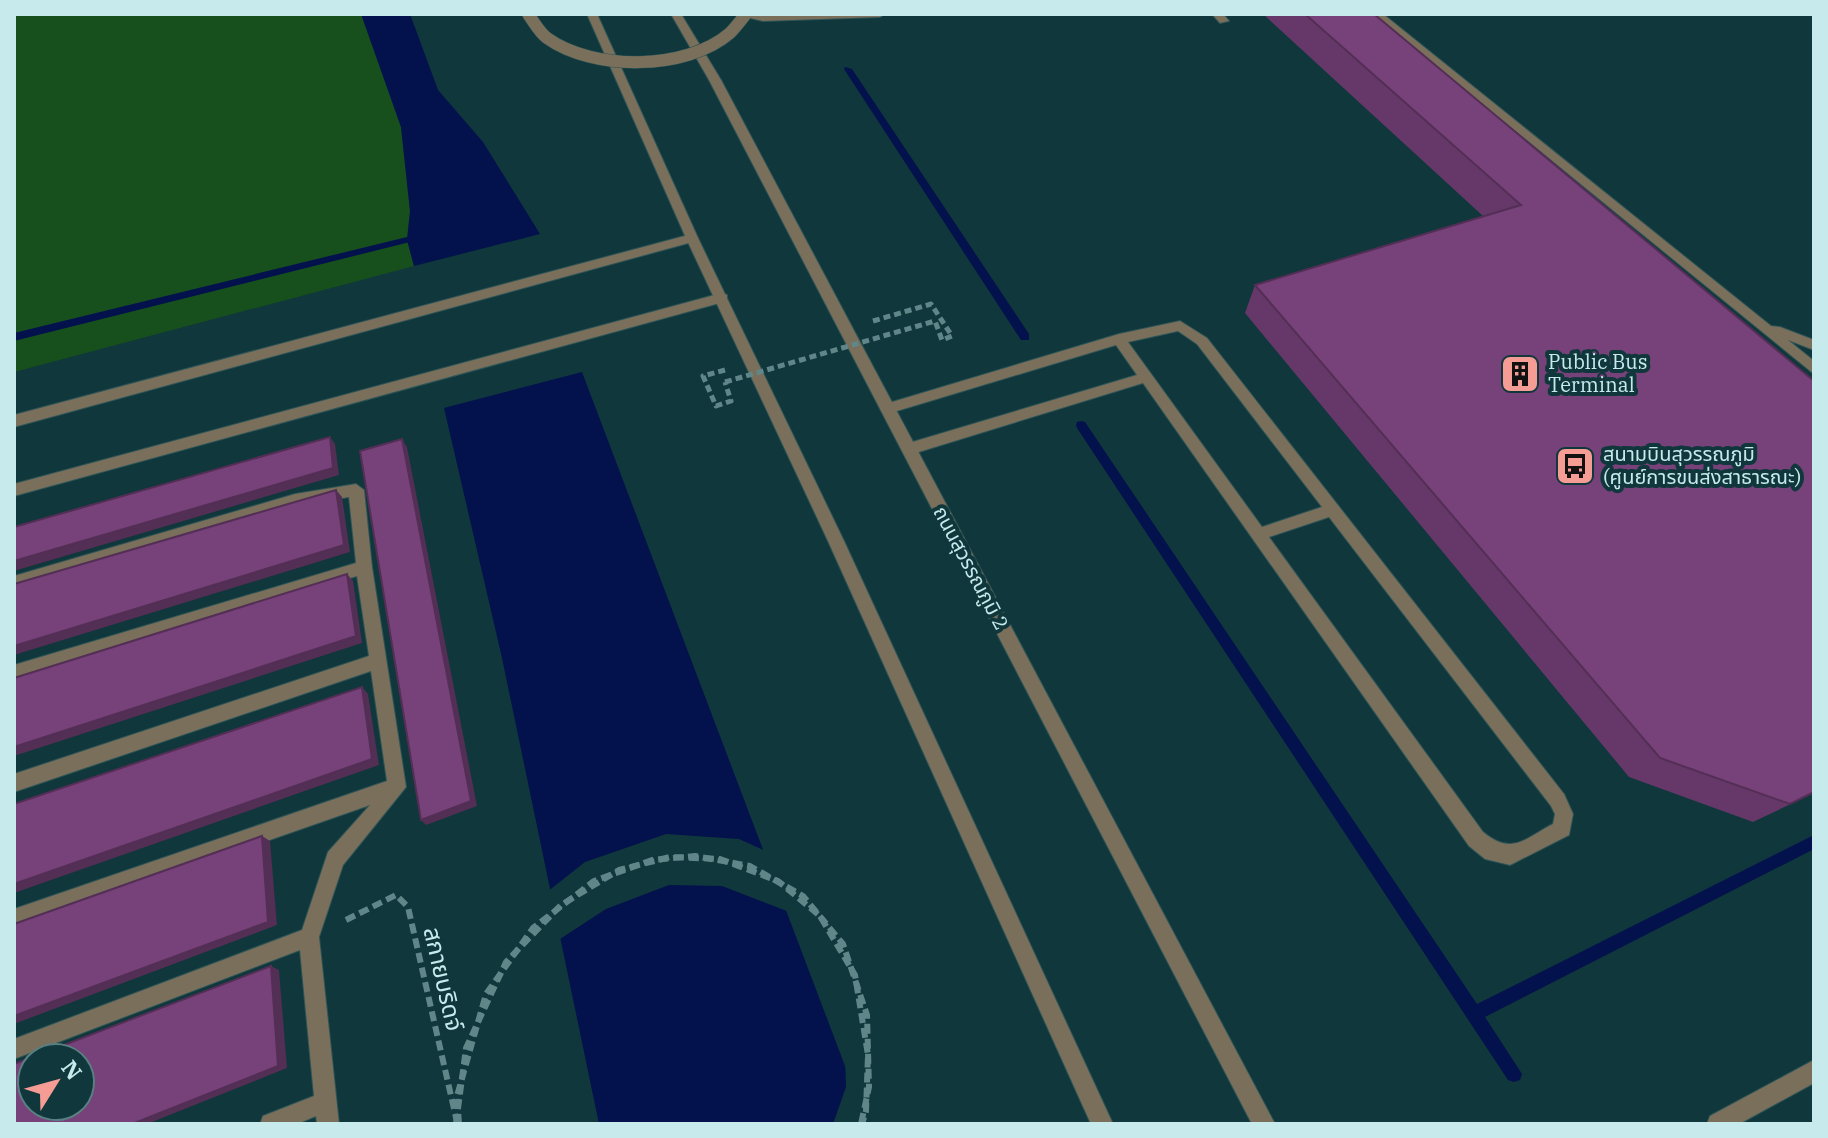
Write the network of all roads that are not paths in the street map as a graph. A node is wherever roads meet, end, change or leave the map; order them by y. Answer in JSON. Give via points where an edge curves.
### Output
{"nodes":[{"id":1,"x":528,"y":14,"type":"edge"},
{"id":2,"x":592,"y":14,"type":"edge"},
{"id":3,"x":676,"y":14,"type":"edge"},
{"id":4,"x":738,"y":14,"type":"edge"},
{"id":5,"x":746,"y":14,"type":"edge"},
{"id":6,"x":880,"y":14,"type":"edge"},
{"id":7,"x":1377,"y":14,"type":"edge"},
{"id":8,"x":692,"y":238,"type":"junction"},
{"id":9,"x":722,"y":298,"type":"junction"},
{"id":10,"x":1753,"y":319,"type":"junction"},
{"id":11,"x":1119,"y":339,"type":"junction"},
{"id":12,"x":1814,"y":345,"type":"edge"},
{"id":13,"x":1814,"y":369,"type":"edge"},
{"id":14,"x":1147,"y":377,"type":"junction"},
{"id":15,"x":887,"y":409,"type":"junction"},
{"id":16,"x":14,"y":421,"type":"edge"},
{"id":17,"x":909,"y":449,"type":"junction"},
{"id":18,"x":14,"y":490,"type":"edge"},
{"id":19,"x":1331,"y":510,"type":"junction"},
{"id":20,"x":1259,"y":534,"type":"junction"},
{"id":21,"x":364,"y":567,"type":"junction"},
{"id":22,"x":14,"y":583,"type":"edge"},
{"id":23,"x":378,"y":661,"type":"junction"},
{"id":24,"x":14,"y":673,"type":"edge"},
{"id":25,"x":14,"y":783,"type":"edge"},
{"id":26,"x":397,"y":787,"type":"junction"},
{"id":27,"x":14,"y":919,"type":"edge"},
{"id":28,"x":309,"y":937,"type":"junction"},
{"id":29,"x":14,"y":1049,"type":"edge"},
{"id":30,"x":1814,"y":1071,"type":"edge"},
{"id":31,"x":325,"y":1102,"type":"junction"},
{"id":32,"x":271,"y":1124,"type":"edge"},
{"id":33,"x":328,"y":1124,"type":"edge"},
{"id":34,"x":1102,"y":1124,"type":"edge"},
{"id":35,"x":1264,"y":1124,"type":"edge"},
{"id":36,"x":1718,"y":1124,"type":"edge"}],
"edges":[{"from":1,"to":5,"type":"street","bridge":true,"via":[[552,44],[616,63],[705,47],[725,37]]},
{"from":2,"to":8,"type":"street"},
{"from":3,"to":15,"type":"street","name":"ถนนสุวรรณภูมิ 2"},
{"from":4,"to":6,"type":"street"},
{"from":7,"to":10,"type":"street"},
{"from":8,"to":9,"type":"street"},
{"from":8,"to":16,"type":"street"},
{"from":9,"to":18,"type":"street"},
{"from":9,"to":34,"type":"street"},
{"from":10,"to":12,"type":"street"},
{"from":10,"to":13,"type":"street"},
{"from":11,"to":14,"type":"street"},
{"from":11,"to":15,"type":"street"},
{"from":11,"to":19,"type":"street","via":[[1180,326],[1192,331]]},
{"from":14,"to":17,"type":"street"},
{"from":14,"to":20,"type":"street"},
{"from":15,"to":17,"type":"street","name":"ถนนสุวรรณภูมิ 2"},
{"from":17,"to":35,"type":"street","name":"ถนนสุวรรณภูมิ 2"},
{"from":19,"to":20,"type":"street"},
{"from":19,"to":20,"type":"street","via":[[1558,800],[1564,814],[1562,829],[1510,856],[1492,852],[1476,839]]},
{"from":21,"to":22,"type":"street","via":[[356,490],[295,500]]},
{"from":21,"to":23,"type":"street"},
{"from":21,"to":24,"type":"street"},
{"from":23,"to":25,"type":"street"},
{"from":23,"to":26,"type":"street"},
{"from":26,"to":27,"type":"street"},
{"from":26,"to":28,"type":"street","via":[[335,859]]},
{"from":28,"to":29,"type":"street"},
{"from":28,"to":31,"type":"street"},
{"from":30,"to":36,"type":"street"},
{"from":31,"to":32,"type":"street"},
{"from":31,"to":33,"type":"street"}]}
